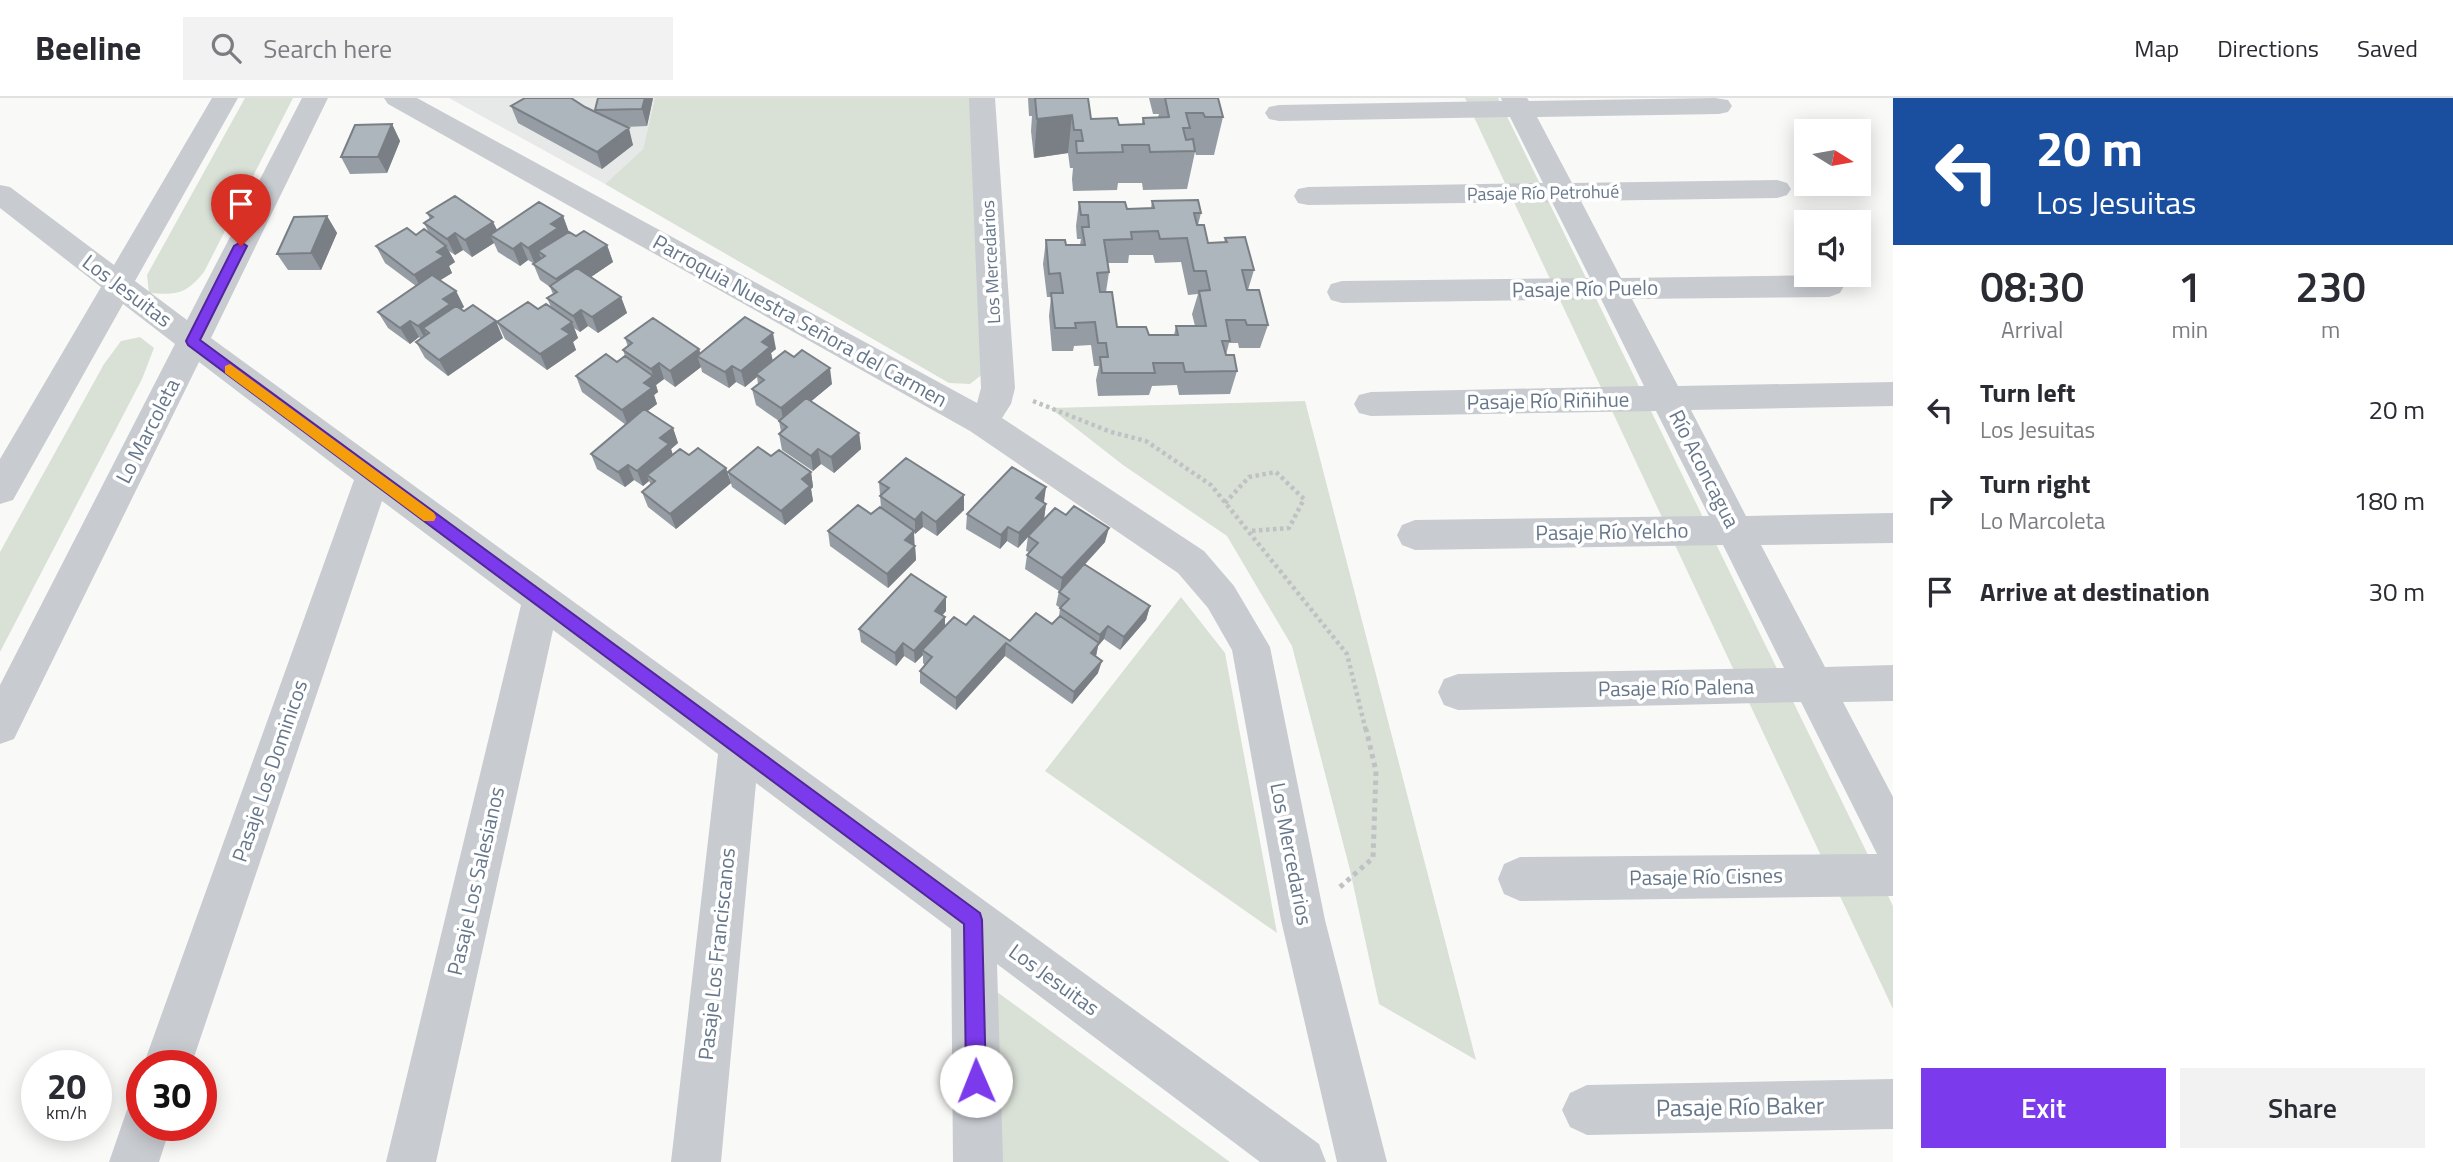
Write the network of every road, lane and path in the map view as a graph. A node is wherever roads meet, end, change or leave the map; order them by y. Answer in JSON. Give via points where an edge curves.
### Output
{"nodes":[{"id":1,"x":225,"y":98,"type":"edge"},
{"id":2,"x":315,"y":98,"type":"edge"},
{"id":3,"x":397,"y":98,"type":"edge"},
{"id":4,"x":982,"y":98,"type":"edge"},
{"id":5,"x":1517,"y":104,"type":"edge"},
{"id":6,"x":1719,"y":106,"type":"dead end"},
{"id":7,"x":1279,"y":113,"type":"dead end"},
{"id":8,"x":1777,"y":189,"type":"dead end"},
{"id":9,"x":1563,"y":192,"type":"junction"},
{"id":10,"x":0,"y":194,"type":"edge"},
{"id":11,"x":1308,"y":196,"type":"dead end"},
{"id":12,"x":119,"y":285,"type":"junction"},
{"id":13,"x":1794,"y":286,"type":"edge"},
{"id":14,"x":1611,"y":289,"type":"junction"},
{"id":15,"x":1342,"y":292,"type":"dead end"},
{"id":16,"x":192,"y":341,"type":"junction"},
{"id":17,"x":1893,"y":394,"type":"edge"},
{"id":18,"x":1667,"y":399,"type":"junction"},
{"id":19,"x":1371,"y":404,"type":"dead end"},
{"id":20,"x":982,"y":422,"type":"junction"},
{"id":21,"x":373,"y":475,"type":"junction"},
{"id":22,"x":0,"y":490,"type":"edge"},
{"id":23,"x":1225,"y":503,"type":"dead end"},
{"id":24,"x":1893,"y":528,"type":"edge"},
{"id":25,"x":1735,"y":530,"type":"junction"},
{"id":26,"x":1248,"y":531,"type":"dead end"},
{"id":27,"x":1415,"y":535,"type":"dead end"},
{"id":28,"x":1191,"y":562,"type":"joint"},
{"id":29,"x":541,"y":600,"type":"junction"},
{"id":30,"x":1893,"y":683,"type":"edge"},
{"id":31,"x":1814,"y":685,"type":"junction"},
{"id":32,"x":1458,"y":692,"type":"dead end"},
{"id":33,"x":0,"y":726,"type":"edge"},
{"id":34,"x":738,"y":746,"type":"junction"},
{"id":35,"x":1893,"y":841,"type":"edge"},
{"id":36,"x":1893,"y":875,"type":"edge"},
{"id":37,"x":1520,"y":879,"type":"dead end"},
{"id":38,"x":973,"y":920,"type":"junction"},
{"id":39,"x":173,"y":1050,"type":"edge"},
{"id":40,"x":1893,"y":1104,"type":"edge"},
{"id":41,"x":1587,"y":1110,"type":"dead end"},
{"id":42,"x":141,"y":1141,"type":"edge"},
{"id":43,"x":134,"y":1162,"type":"edge"},
{"id":44,"x":411,"y":1162,"type":"edge"},
{"id":45,"x":696,"y":1162,"type":"edge"},
{"id":46,"x":978,"y":1162,"type":"edge"},
{"id":47,"x":1301,"y":1162,"type":"edge"},
{"id":48,"x":1362,"y":1162,"type":"edge"}],
"edges":[{"from":1,"to":12,"type":"street"},
{"from":2,"to":16,"type":"street","name":"Lo Marcoleta"},
{"from":3,"to":20,"type":"street","name":"Parroquia Nuestra Señora del Carmen"},
{"from":4,"to":20,"type":"street","name":"Los Mercedarios","via":[[998,388]]},
{"from":5,"to":6,"type":"street"},
{"from":5,"to":7,"type":"street"},
{"from":5,"to":9,"type":"street","name":"Río Aconcagua"},
{"from":8,"to":9,"type":"street","name":"Pasaje Río Petrohué"},
{"from":9,"to":11,"type":"street","name":"Pasaje Río Petrohué"},
{"from":9,"to":14,"type":"street","name":"Río Aconcagua"},
{"from":10,"to":12,"type":"street","name":"Los Jesuitas"},
{"from":12,"to":16,"type":"street","name":"Los Jesuitas"},
{"from":12,"to":22,"type":"street"},
{"from":13,"to":14,"type":"street","name":"Pasaje Río Puelo"},
{"from":14,"to":15,"type":"street","name":"Pasaje Río Puelo"},
{"from":14,"to":18,"type":"street","name":"Río Aconcagua"},
{"from":16,"to":21,"type":"street","name":"Los Jesuitas"},
{"from":16,"to":33,"type":"street","name":"Lo Marcoleta"},
{"from":17,"to":18,"type":"street","name":"Pasaje Río Riñihue"},
{"from":18,"to":19,"type":"street","name":"Pasaje Río Riñihue"},
{"from":18,"to":25,"type":"street","name":"Río Aconcagua"},
{"from":20,"to":28,"type":"street","name":"Parroquia Nuestra Señora del Carmen"},
{"from":21,"to":29,"type":"street","name":"Los Jesuitas"},
{"from":21,"to":39,"type":"street","name":"Pasaje Los Dominicos"},
{"from":23,"to":26,"type":"path","via":[[1249,477],[1276,472],[1304,499],[1289,528]]},
{"from":24,"to":25,"type":"street","name":"Pasaje Río Yelcho"},
{"from":25,"to":27,"type":"street","name":"Pasaje Río Yelcho"},
{"from":25,"to":31,"type":"street","name":"Río Aconcagua"},
{"from":28,"to":48,"type":"street","name":"Los Mercedarios","via":[[1221,597],[1251,647],[1303,920]]},
{"from":29,"to":34,"type":"street","name":"Los Jesuitas"},
{"from":29,"to":44,"type":"street","name":"Pasaje Los Salesianos"},
{"from":30,"to":31,"type":"street","name":"Pasaje Río Palena"},
{"from":31,"to":32,"type":"street","name":"Pasaje Río Palena"},
{"from":31,"to":35,"type":"street","name":"Río Aconcagua"},
{"from":34,"to":38,"type":"street","name":"Los Jesuitas"},
{"from":34,"to":45,"type":"street","name":"Pasaje Los Franciscanos"},
{"from":36,"to":37,"type":"street","name":"Pasaje Río Cisnes"},
{"from":38,"to":46,"type":"street"},
{"from":38,"to":47,"type":"street","name":"Los Jesuitas"},
{"from":40,"to":41,"type":"street","name":"Pasaje Río Baker"},
{"from":42,"to":43,"type":"street"}]}
